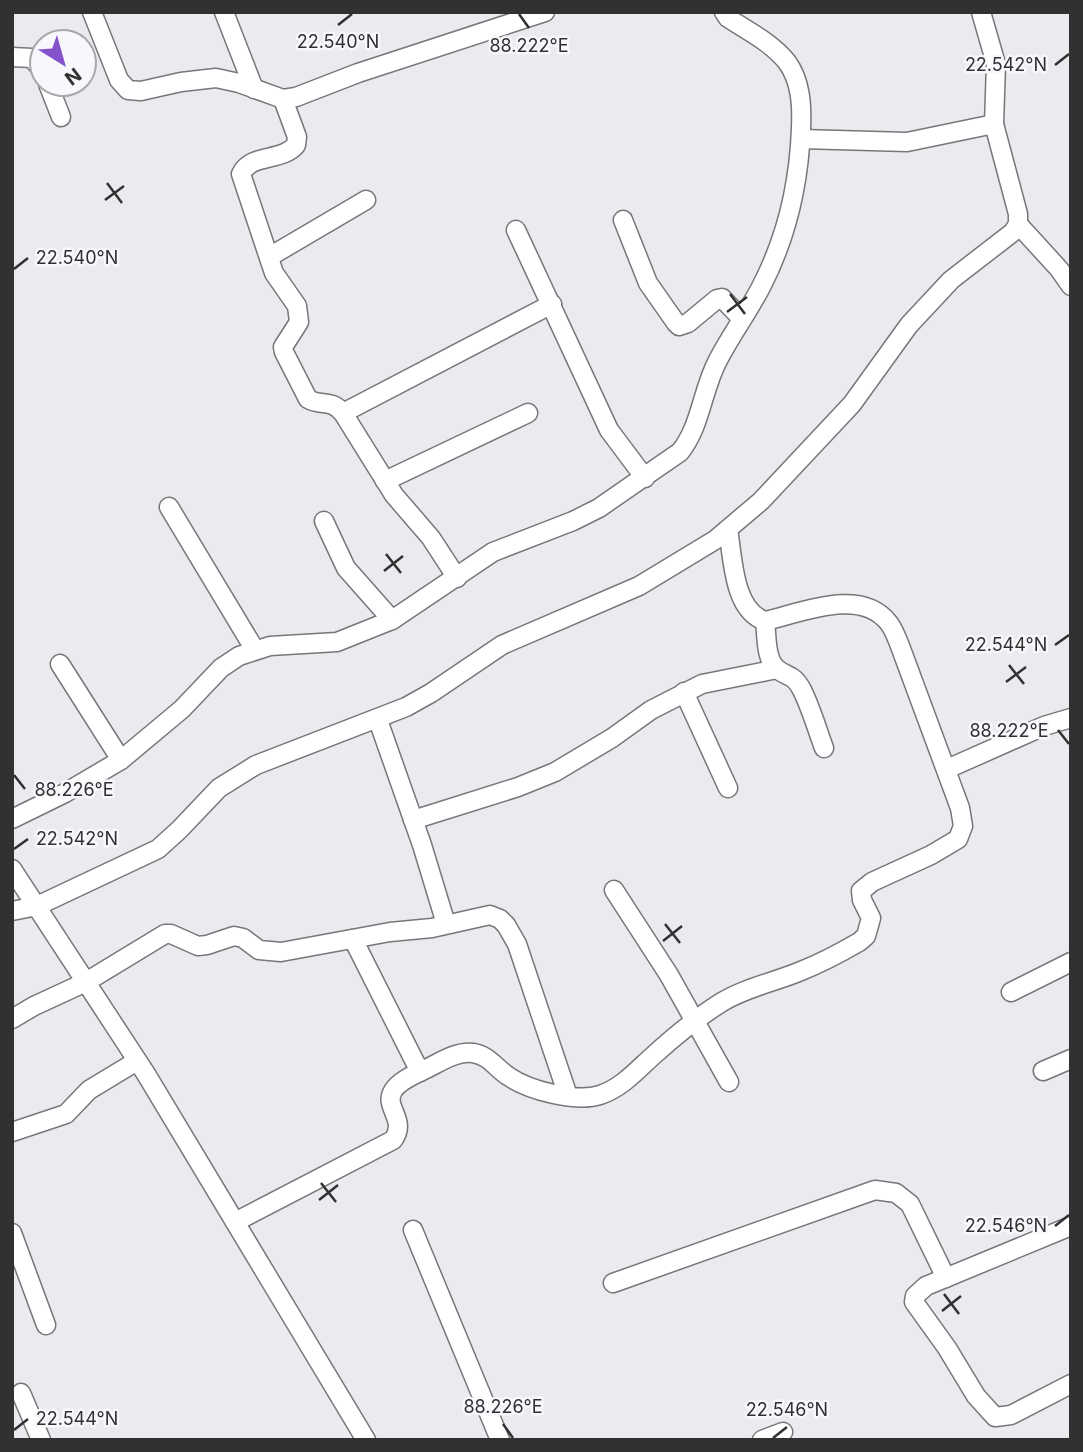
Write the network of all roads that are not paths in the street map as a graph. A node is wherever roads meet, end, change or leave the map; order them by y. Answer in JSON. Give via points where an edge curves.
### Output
{"nodes":[{"id":1,"x":92,"y":12,"type":"edge"},
{"id":2,"x":224,"y":12,"type":"edge"},
{"id":3,"x":545,"y":12,"type":"edge"},
{"id":4,"x":724,"y":12,"type":"edge"},
{"id":5,"x":981,"y":12,"type":"edge"},
{"id":6,"x":254,"y":89,"type":"junction"},
{"id":7,"x":54,"y":98,"type":"edge"},
{"id":8,"x":283,"y":99,"type":"junction"},
{"id":9,"x":61,"y":117,"type":"dead end"},
{"id":10,"x":994,"y":124,"type":"junction"},
{"id":11,"x":801,"y":139,"type":"junction"},
{"id":12,"x":366,"y":201,"type":"dead end"},
{"id":13,"x":623,"y":220,"type":"dead end"},
{"id":14,"x":1018,"y":224,"type":"junction"},
{"id":15,"x":516,"y":230,"type":"dead end"},
{"id":16,"x":269,"y":257,"type":"junction"},
{"id":17,"x":1065,"y":267,"type":"edge"},
{"id":18,"x":1071,"y":286,"type":"edge"},
{"id":19,"x":552,"y":304,"type":"junction"},
{"id":20,"x":742,"y":318,"type":"junction"},
{"id":21,"x":343,"y":413,"type":"junction"},
{"id":22,"x":528,"y":413,"type":"dead end"},
{"id":23,"x":645,"y":478,"type":"junction"},
{"id":24,"x":385,"y":481,"type":"junction"},
{"id":25,"x":169,"y":507,"type":"dead end"},
{"id":26,"x":324,"y":522,"type":"dead end"},
{"id":27,"x":728,"y":529,"type":"junction"},
{"id":28,"x":457,"y":578,"type":"junction"},
{"id":29,"x":392,"y":620,"type":"junction"},
{"id":30,"x":765,"y":621,"type":"junction"},
{"id":31,"x":255,"y":650,"type":"junction"},
{"id":32,"x":60,"y":664,"type":"dead end"},
{"id":33,"x":777,"y":669,"type":"junction"},
{"id":34,"x":684,"y":692,"type":"junction"},
{"id":35,"x":1071,"y":718,"type":"edge"},
{"id":36,"x":378,"y":720,"type":"junction"},
{"id":37,"x":824,"y":748,"type":"dead end"},
{"id":38,"x":121,"y":760,"type":"junction"},
{"id":39,"x":947,"y":769,"type":"junction"},
{"id":40,"x":728,"y":788,"type":"dead end"},
{"id":41,"x":12,"y":819,"type":"edge"},
{"id":42,"x":413,"y":820,"type":"junction"},
{"id":43,"x":12,"y":869,"type":"edge"},
{"id":44,"x":614,"y":890,"type":"dead end"},
{"id":45,"x":37,"y":906,"type":"junction"},
{"id":46,"x":12,"y":911,"type":"edge"},
{"id":47,"x":446,"y":924,"type":"junction"},
{"id":48,"x":354,"y":939,"type":"junction"},
{"id":49,"x":1071,"y":962,"type":"edge"},
{"id":50,"x":86,"y":982,"type":"junction"},
{"id":51,"x":1011,"y":992,"type":"dead end"},
{"id":52,"x":12,"y":1018,"type":"edge"},
{"id":53,"x":695,"y":1021,"type":"junction"},
{"id":54,"x":1071,"y":1059,"type":"edge"},
{"id":55,"x":137,"y":1060,"type":"junction"},
{"id":56,"x":1043,"y":1071,"type":"dead end"},
{"id":57,"x":420,"y":1072,"type":"junction"},
{"id":58,"x":729,"y":1082,"type":"dead end"},
{"id":59,"x":568,"y":1096,"type":"junction"},
{"id":60,"x":12,"y":1132,"type":"edge"},
{"id":61,"x":235,"y":1222,"type":"junction"},
{"id":62,"x":1071,"y":1226,"type":"edge"},
{"id":63,"x":413,"y":1230,"type":"dead end"},
{"id":64,"x":12,"y":1233,"type":"edge"},
{"id":65,"x":946,"y":1278,"type":"junction"},
{"id":66,"x":614,"y":1283,"type":"dead end"},
{"id":67,"x":46,"y":1325,"type":"dead end"},
{"id":68,"x":1071,"y":1384,"type":"edge"},
{"id":69,"x":21,"y":1393,"type":"dead end"},
{"id":70,"x":783,"y":1432,"type":"dead end"},
{"id":71,"x":41,"y":1440,"type":"edge"},
{"id":72,"x":366,"y":1440,"type":"edge"},
{"id":73,"x":500,"y":1440,"type":"edge"},
{"id":74,"x":762,"y":1440,"type":"edge"}],
"edges":[{"from":1,"to":6,"type":"street","via":[[119,80],[128,90],[216,78]]},
{"from":2,"to":6,"type":"street"},
{"from":3,"to":8,"type":"street"},
{"from":4,"to":11,"type":"street","via":[[788,63],[798,80]]},
{"from":5,"to":10,"type":"street","via":[[996,64]]},
{"from":6,"to":8,"type":"street"},
{"from":7,"to":9,"type":"street"},
{"from":8,"to":16,"type":"street","via":[[296,145],[289,152],[250,164],[241,174]]},
{"from":10,"to":11,"type":"street","via":[[907,142]]},
{"from":10,"to":14,"type":"street"},
{"from":11,"to":20,"type":"street","via":[[786,230],[761,288]]},
{"from":12,"to":16,"type":"street"},
{"from":13,"to":20,"type":"street","via":[[648,283],[676,324],[688,323],[722,298]]},
{"from":14,"to":17,"type":"street"},
{"from":14,"to":27,"type":"street","via":[[950,280],[909,325],[852,404],[761,501]]},
{"from":15,"to":19,"type":"street"},
{"from":16,"to":21,"type":"street","via":[[278,281],[297,306],[299,322],[283,347],[298,383],[308,399],[332,403]]},
{"from":17,"to":18,"type":"street"},
{"from":19,"to":21,"type":"street"},
{"from":19,"to":23,"type":"street","via":[[610,430]]},
{"from":20,"to":23,"type":"street","via":[[714,366],[688,442]]},
{"from":21,"to":24,"type":"street"},
{"from":22,"to":24,"type":"street"},
{"from":23,"to":28,"type":"street","via":[[573,522],[493,552]]},
{"from":24,"to":28,"type":"street","via":[[432,538]]},
{"from":25,"to":31,"type":"street"},
{"from":26,"to":29,"type":"street","via":[[346,568]]},
{"from":27,"to":30,"type":"street","via":[[744,602]]},
{"from":27,"to":36,"type":"street","via":[[639,586],[502,645],[431,694]]},
{"from":28,"to":29,"type":"street"},
{"from":29,"to":31,"type":"street","via":[[337,642]]},
{"from":30,"to":33,"type":"street","via":[[769,655]]},
{"from":30,"to":39,"type":"street","via":[[858,603],[888,622]]},
{"from":31,"to":38,"type":"street","via":[[221,668],[174,716]]},
{"from":32,"to":38,"type":"street"},
{"from":33,"to":34,"type":"street","via":[[729,677]]},
{"from":33,"to":37,"type":"street","via":[[792,677],[801,690]]},
{"from":34,"to":40,"type":"street"},
{"from":34,"to":42,"type":"street","via":[[555,772]]},
{"from":35,"to":39,"type":"street"},
{"from":36,"to":42,"type":"street"},
{"from":36,"to":45,"type":"street","via":[[246,771],[219,788],[158,849]]},
{"from":38,"to":41,"type":"street"},
{"from":39,"to":53,"type":"street","via":[[963,826],[958,839],[861,891],[872,918],[866,936],[801,971],[735,995]]},
{"from":42,"to":47,"type":"street"},
{"from":43,"to":45,"type":"street"},
{"from":44,"to":53,"type":"street"},
{"from":45,"to":46,"type":"street"},
{"from":45,"to":50,"type":"street"},
{"from":47,"to":48,"type":"street"},
{"from":47,"to":59,"type":"street","via":[[490,915],[506,925],[517,944]]},
{"from":48,"to":50,"type":"street","via":[[281,953],[260,950],[234,936],[198,946],[165,934]]},
{"from":48,"to":57,"type":"street"},
{"from":49,"to":51,"type":"street"},
{"from":50,"to":52,"type":"street"},
{"from":50,"to":55,"type":"street"},
{"from":53,"to":58,"type":"street"},
{"from":53,"to":59,"type":"street","via":[[615,1088],[588,1097]]},
{"from":54,"to":56,"type":"street"},
{"from":55,"to":60,"type":"street","via":[[89,1090],[66,1114]]},
{"from":55,"to":61,"type":"street"},
{"from":57,"to":59,"type":"street","via":[[453,1055],[474,1053],[516,1081]]},
{"from":57,"to":61,"type":"street","via":[[393,1090],[390,1098],[399,1125],[393,1140]]},
{"from":61,"to":72,"type":"street"},
{"from":62,"to":65,"type":"street"},
{"from":63,"to":73,"type":"street"},
{"from":64,"to":67,"type":"street"},
{"from":65,"to":66,"type":"street","via":[[910,1204],[896,1193],[875,1189]]},
{"from":65,"to":68,"type":"street","via":[[920,1290],[914,1302],[989,1413],[1002,1418],[1011,1415]]},
{"from":69,"to":71,"type":"street"},
{"from":70,"to":74,"type":"street"}]}
